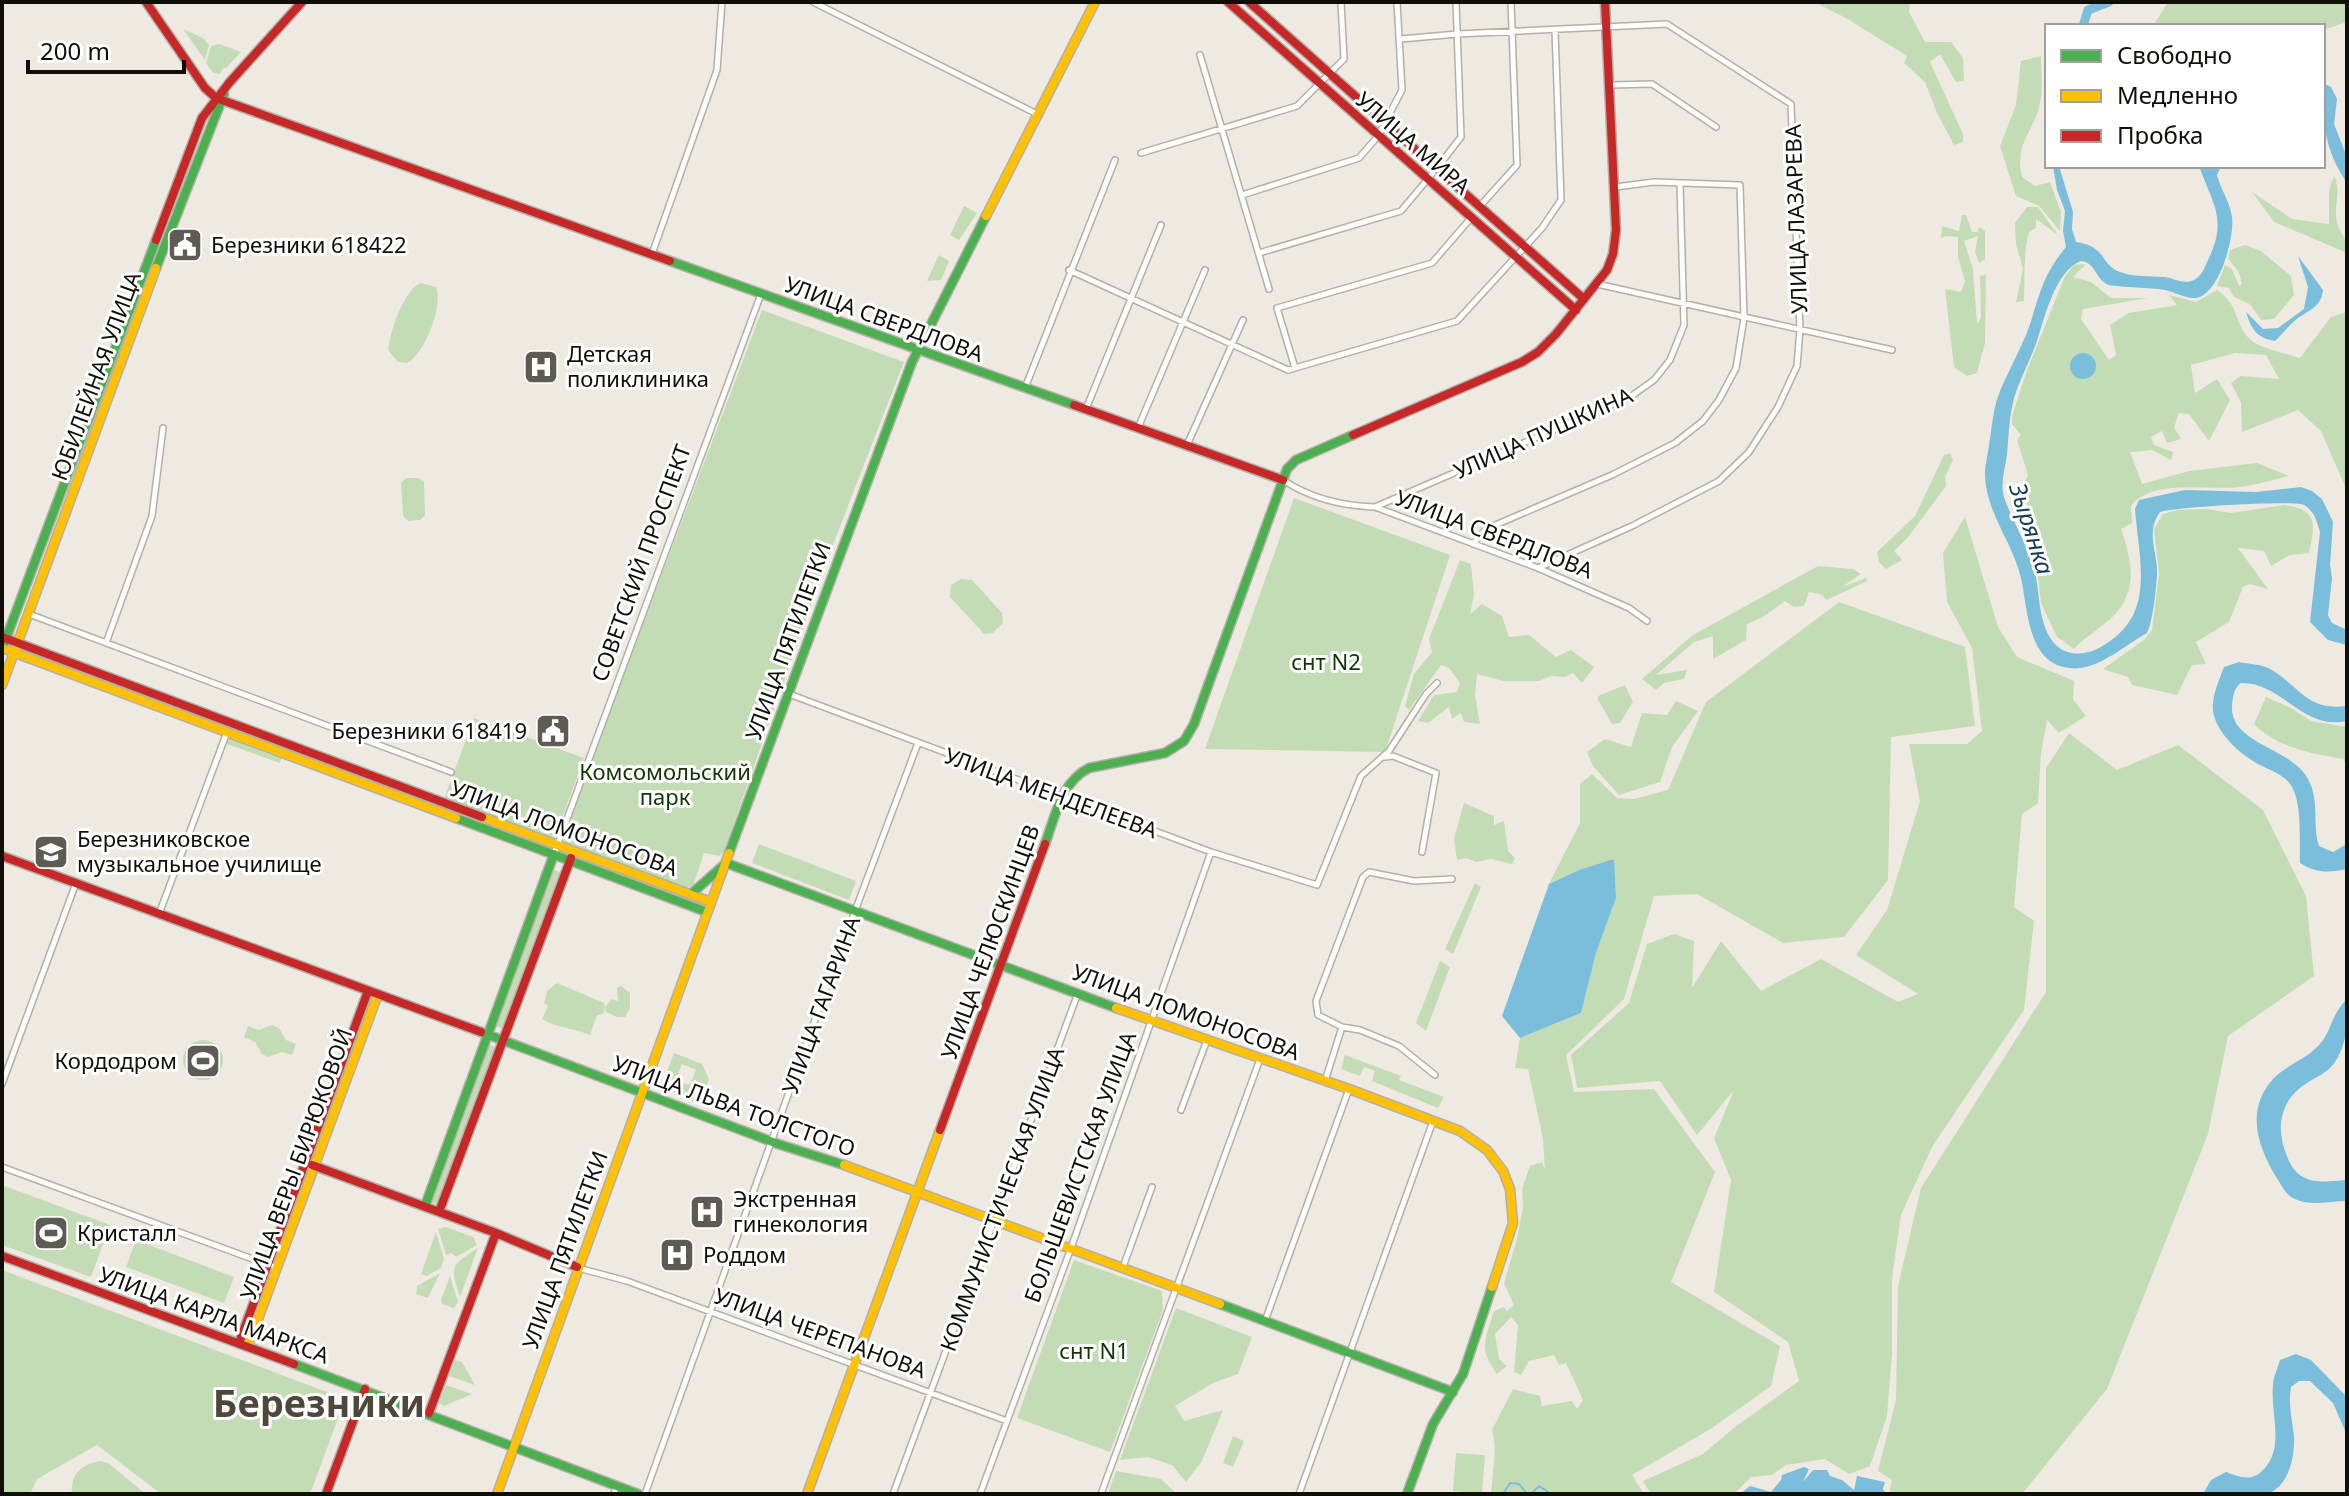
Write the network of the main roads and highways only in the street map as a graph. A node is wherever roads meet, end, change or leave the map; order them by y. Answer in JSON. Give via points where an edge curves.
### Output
{"nodes":[{"id":1,"x":146,"y":2,"type":"edge"},
{"id":2,"x":302,"y":2,"type":"edge"},
{"id":3,"x":1095,"y":2,"type":"edge"},
{"id":4,"x":1228,"y":2,"type":"edge"},
{"id":5,"x":1249,"y":2,"type":"edge"},
{"id":6,"x":1605,"y":2,"type":"edge"},
{"id":7,"x":218,"y":99,"type":"junction"},
{"id":8,"x":1584,"y":299,"type":"junction"},
{"id":9,"x":1576,"y":310,"type":"junction"},
{"id":10,"x":916,"y":350,"type":"junction"},
{"id":11,"x":1283,"y":480,"type":"junction"},
{"id":12,"x":3,"y":644,"type":"edge"},
{"id":13,"x":16,"y":648,"type":"junction"},
{"id":14,"x":2,"y":685,"type":"edge"},
{"id":15,"x":554,"y":854,"type":"junction"},
{"id":16,"x":572,"y":855,"type":"junction"},
{"id":17,"x":2,"y":856,"type":"edge"},
{"id":18,"x":726,"y":863,"type":"junction"},
{"id":19,"x":686,"y":892,"type":"junction"},
{"id":20,"x":679,"y":901,"type":"junction"},
{"id":21,"x":711,"y":902,"type":"junction"},
{"id":22,"x":707,"y":912,"type":"junction"},
{"id":23,"x":1001,"y":965,"type":"junction"},
{"id":24,"x":373,"y":992,"type":"junction"},
{"id":25,"x":488,"y":1034,"type":"junction"},
{"id":26,"x":503,"y":1039,"type":"junction"},
{"id":27,"x":641,"y":1093,"type":"junction"},
{"id":28,"x":310,"y":1165,"type":"junction"},
{"id":29,"x":918,"y":1193,"type":"junction"},
{"id":30,"x":425,"y":1206,"type":"junction"},
{"id":31,"x":439,"y":1212,"type":"junction"},
{"id":32,"x":496,"y":1233,"type":"junction"},
{"id":33,"x":2,"y":1256,"type":"edge"},
{"id":34,"x":577,"y":1267,"type":"junction"},
{"id":35,"x":243,"y":1344,"type":"junction"},
{"id":36,"x":365,"y":1389,"type":"junction"},
{"id":37,"x":1453,"y":1392,"type":"junction"},
{"id":38,"x":429,"y":1413,"type":"junction"},
{"id":39,"x":513,"y":1446,"type":"junction"},
{"id":40,"x":615,"y":1490,"type":"edge"},
{"id":41,"x":326,"y":1494,"type":"edge"},
{"id":42,"x":497,"y":1494,"type":"edge"},
{"id":43,"x":638,"y":1494,"type":"edge"},
{"id":44,"x":807,"y":1494,"type":"edge"},
{"id":45,"x":1407,"y":1494,"type":"edge"}],
"edges":[{"from":1,"to":7,"type":"main road"},
{"from":2,"to":7,"type":"main road","name":"ЮБИЛЕЙНАЯ УЛИЦА"},
{"from":3,"to":10,"type":"main road","name":"УЛИЦА ПЯТИЛЕТКИ"},
{"from":4,"to":9,"type":"main road","name":"УЛИЦА МИРА"},
{"from":5,"to":8,"type":"main road","name":"УЛИЦА МИРА"},
{"from":6,"to":8,"type":"main road","via":[[1616,230],[1613,254]]},
{"from":7,"to":10,"type":"main road","name":"УЛИЦА СВЕРДЛОВА"},
{"from":7,"to":12,"type":"main road","name":"ЮБИЛЕЙНАЯ УЛИЦА","via":[[198,128]]},
{"from":7,"to":13,"type":"main road","name":"ЮБИЛЕЙНАЯ УЛИЦА"},
{"from":8,"to":9,"type":"main road"},
{"from":9,"to":11,"type":"main road","via":[[1522,362],[1296,460]]},
{"from":10,"to":11,"type":"main road","name":"УЛИЦА СВЕРДЛОВА"},
{"from":10,"to":18,"type":"main road","name":"УЛИЦА ПЯТИЛЕТКИ"},
{"from":11,"to":23,"type":"main road","name":"УЛИЦА ЧЕЛЮСКИНЦЕВ","via":[[1194,724],[1184,741],[1165,753],[1081,772],[1066,787]]},
{"from":12,"to":13,"type":"main road","name":"УЛИЦА ЛОМОНОСОВА"},
{"from":13,"to":14,"type":"main road","name":"ЮБИЛЕЙНАЯ УЛИЦА"},
{"from":13,"to":15,"type":"main road","name":"УЛИЦА ЛОМОНОСОВА"},
{"from":13,"to":16,"type":"main road","name":"УЛИЦА ЛОМОНОСОВА","via":[[557,844]]},
{"from":15,"to":16,"type":"main road","name":"УЛИЦА ЛОМОНОСОВА"},
{"from":15,"to":25,"type":"main road"},
{"from":16,"to":19,"type":"main road","name":"УЛИЦА ЛОМОНОСОВА"},
{"from":16,"to":20,"type":"main road","name":"УЛИЦА ЛОМОНОСОВА"},
{"from":16,"to":26,"type":"main road"},
{"from":17,"to":24,"type":"main road","name":"УЛИЦА ЛЬВА ТОЛСТОГО"},
{"from":18,"to":19,"type":"main road","name":"УЛИЦА ЛОМОНОСОВА"},
{"from":18,"to":21,"type":"main road","name":"УЛИЦА ПЯТИЛЕТКИ"},
{"from":18,"to":23,"type":"main road","name":"УЛИЦА ЛОМОНОСОВА"},
{"from":19,"to":20,"type":"main road"},
{"from":19,"to":21,"type":"main road"},
{"from":20,"to":22,"type":"main road","name":"УЛИЦА ЛОМОНОСОВА"},
{"from":21,"to":22,"type":"main road","name":"УЛИЦА ПЯТИЛЕТКИ"},
{"from":22,"to":27,"type":"main road","name":"УЛИЦА ПЯТИЛЕТКИ"},
{"from":23,"to":29,"type":"main road","name":"УЛИЦА ЧЕЛЮСКИНЦЕВ"},
{"from":23,"to":37,"type":"main road","name":"УЛИЦА ЛОМОНОСОВА","via":[[1433,1121],[1475,1140],[1495,1158],[1510,1189],[1513,1223]]},
{"from":24,"to":25,"type":"main road","name":"УЛИЦА ЛЬВА ТОЛСТОГО"},
{"from":24,"to":28,"type":"main road","name":"УЛИЦА ВЕРЫ БИРЮКОВОЙ"},
{"from":25,"to":26,"type":"main road","name":"УЛИЦА ЛЬВА ТОЛСТОГО"},
{"from":25,"to":30,"type":"main road"},
{"from":26,"to":27,"type":"main road","name":"УЛИЦА ЛЬВА ТОЛСТОГО"},
{"from":26,"to":31,"type":"main road"},
{"from":27,"to":29,"type":"main road","name":"УЛИЦА ЛЬВА ТОЛСТОГО"},
{"from":27,"to":34,"type":"main road","name":"УЛИЦА ПЯТИЛЕТКИ"},
{"from":28,"to":30,"type":"main road","name":"УЛИЦА ЧЕРЕПАНОВА"},
{"from":28,"to":35,"type":"main road","name":"УЛИЦА ВЕРЫ БИРЮКОВОЙ"},
{"from":29,"to":37,"type":"main road","name":"УЛИЦА ЛЬВА ТОЛСТОГО"},
{"from":29,"to":44,"type":"main road","name":"УЛИЦА ЧЕЛЮСКИНЦЕВ"},
{"from":30,"to":31,"type":"main road","name":"УЛИЦА ЧЕРЕПАНОВА"},
{"from":31,"to":32,"type":"main road","name":"УЛИЦА ЧЕРЕПАНОВА"},
{"from":32,"to":34,"type":"main road","name":"УЛИЦА ЧЕРЕПАНОВА"},
{"from":32,"to":38,"type":"main road"},
{"from":33,"to":35,"type":"main road","name":"УЛИЦА КАРЛА МАРКСА"},
{"from":34,"to":39,"type":"main road","name":"УЛИЦА ПЯТИЛЕТКИ"},
{"from":35,"to":36,"type":"main road","name":"УЛИЦА КАРЛА МАРКСА"},
{"from":36,"to":38,"type":"main road","name":"УЛИЦА КАРЛА МАРКСА"},
{"from":36,"to":41,"type":"main road"},
{"from":37,"to":45,"type":"main road","name":"УЛИЦА ЛОМОНОСОВА","via":[[1433,1424]]},
{"from":38,"to":39,"type":"main road","name":"УЛИЦА КАРЛА МАРКСА"},
{"from":39,"to":40,"type":"main road","name":"УЛИЦА КАРЛА МАРКСА"},
{"from":39,"to":42,"type":"main road","name":"УЛИЦА ПЯТИЛЕТКИ"},
{"from":40,"to":43,"type":"main road","name":"УЛИЦА КАРЛА МАРКСА"}]}
